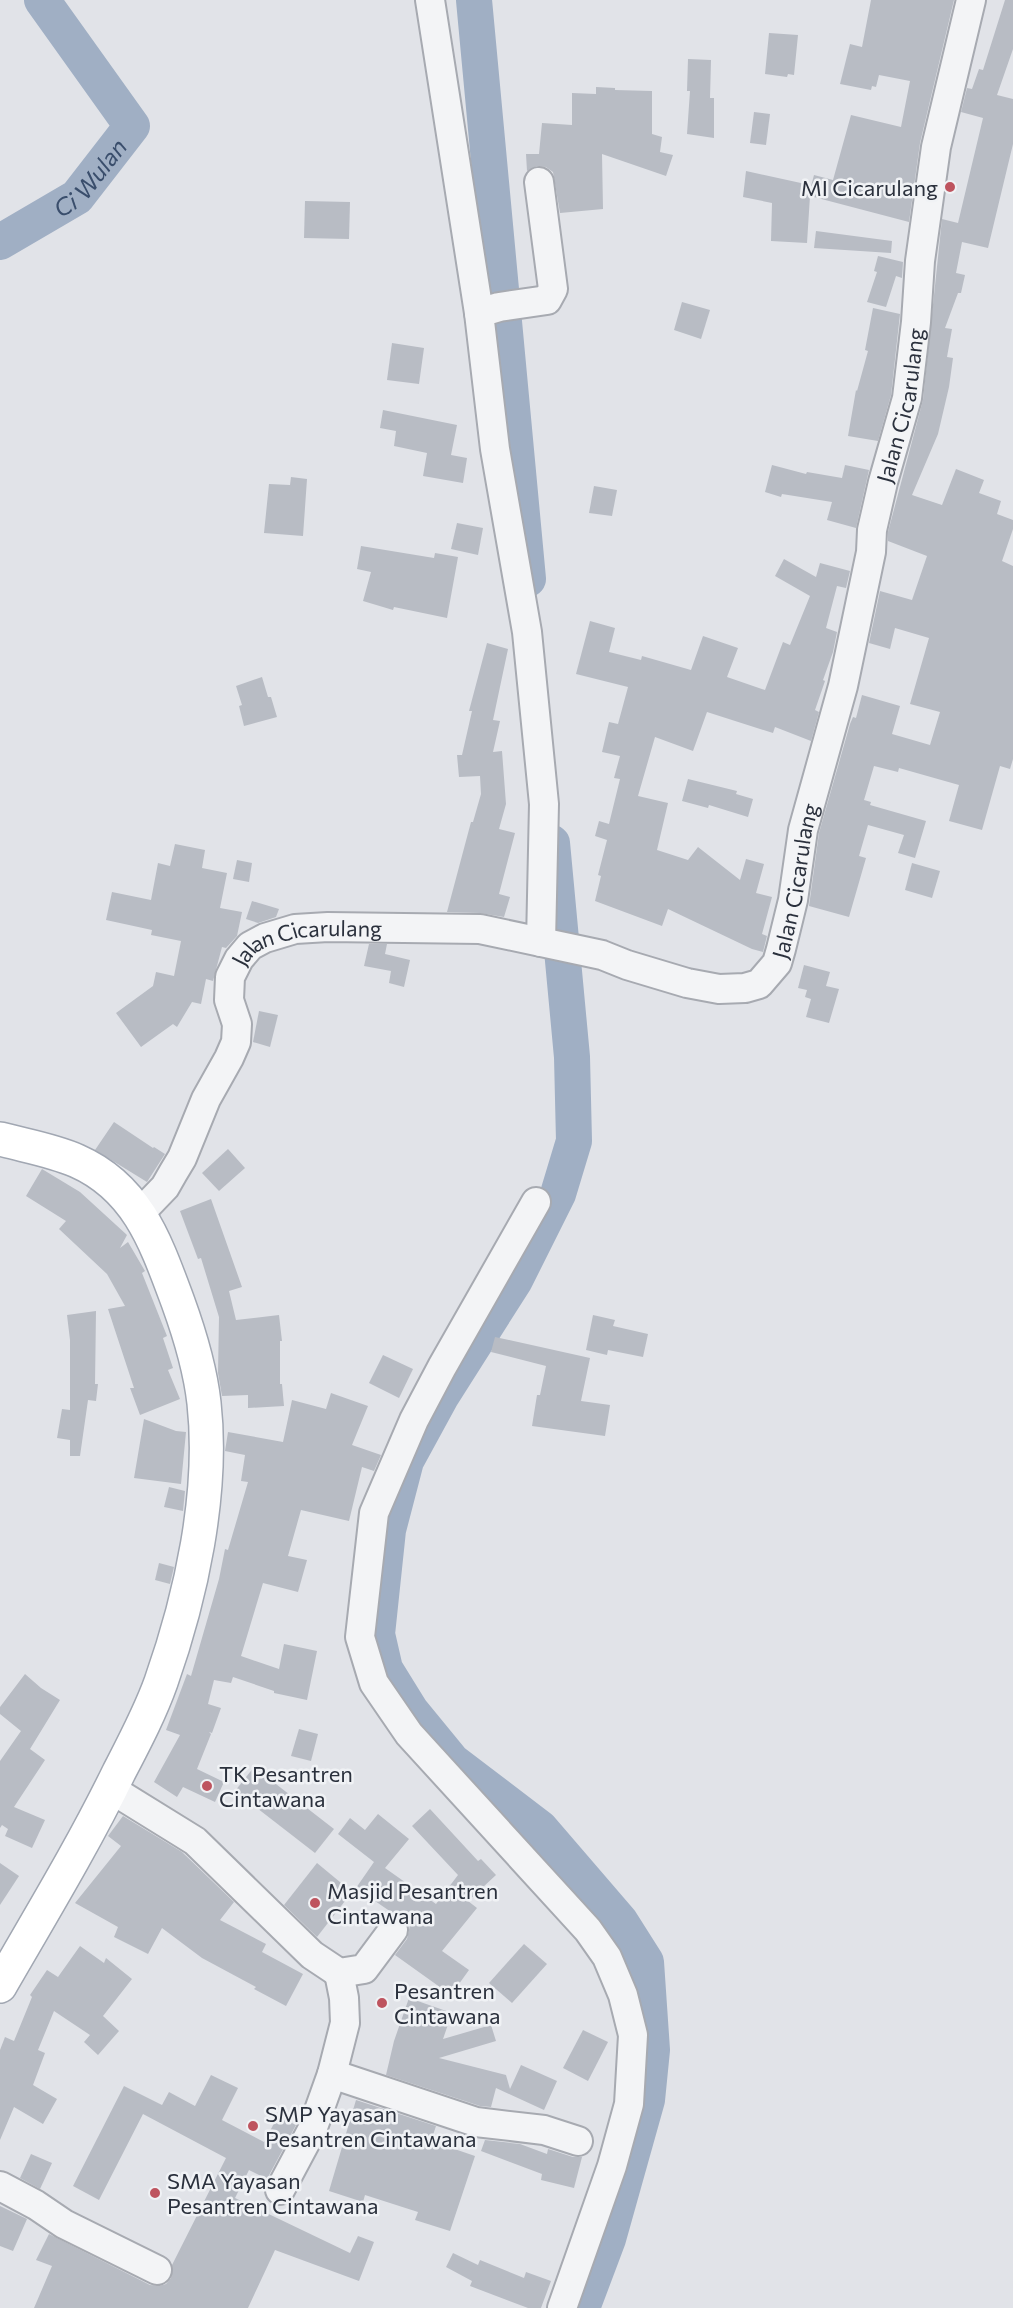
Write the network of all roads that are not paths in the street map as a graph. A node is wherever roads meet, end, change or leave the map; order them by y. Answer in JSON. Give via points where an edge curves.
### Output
{"nodes":[{"id":1,"x":430,"y":0,"type":"edge"},
{"id":2,"x":971,"y":0,"type":"edge"},
{"id":3,"x":539,"y":182,"type":"dead end"},
{"id":4,"x":489,"y":310,"type":"junction"},
{"id":5,"x":548,"y":944,"type":"junction"},
{"id":6,"x":3,"y":1140,"type":"edge"},
{"id":7,"x":536,"y":1202,"type":"dead end"},
{"id":8,"x":140,"y":1213,"type":"junction"},
{"id":9,"x":111,"y":1789,"type":"junction"},
{"id":10,"x":393,"y":1930,"type":"dead end"},
{"id":11,"x":339,"y":1972,"type":"junction"},
{"id":12,"x":0,"y":1986,"type":"edge"},
{"id":13,"x":332,"y":2074,"type":"junction"},
{"id":14,"x":579,"y":2141,"type":"dead end"},
{"id":15,"x":0,"y":2186,"type":"edge"},
{"id":16,"x":280,"y":2190,"type":"dead end"},
{"id":17,"x":157,"y":2270,"type":"dead end"},
{"id":18,"x":562,"y":2308,"type":"edge"}],
"edges":[{"from":1,"to":4,"type":"street"},
{"from":2,"to":5,"type":"street","name":"Jalan Cicarulang","via":[[936,147],[907,398],[878,502],[843,686],[803,830],[793,900],[777,963],[759,984],[720,988],[687,983],[602,955]]},
{"from":3,"to":4,"type":"street","via":[[553,289],[547,300]]},
{"from":4,"to":5,"type":"street","via":[[495,449],[527,632],[544,804]]},
{"from":5,"to":8,"type":"street","name":"Jalan Cicarulang","via":[[480,929],[328,927],[295,929],[250,946],[238,959],[230,977],[229,1000],[237,1024],[236,1042],[178,1165],[165,1187]]},
{"from":6,"to":8,"type":"main road","via":[[37,1147],[97,1172],[117,1185]]},
{"from":7,"to":18,"type":"street","via":[[414,1420],[374,1513],[360,1637],[374,1683],[409,1734],[588,1930],[607,1957],[623,1995],[633,2034],[629,2104],[612,2166]]},
{"from":8,"to":9,"type":"main road","via":[[164,1263],[192,1340],[204,1404],[204,1480],[180,1621],[160,1683]]},
{"from":9,"to":11,"type":"street","via":[[195,1841],[312,1955]]},
{"from":9,"to":12,"type":"main road"},
{"from":10,"to":11,"type":"street","via":[[364,1969]]},
{"from":11,"to":13,"type":"street","via":[[345,2023]]},
{"from":13,"to":14,"type":"street","via":[[476,2121],[544,2130]]},
{"from":13,"to":16,"type":"street","via":[[312,2130]]},
{"from":15,"to":17,"type":"street","via":[[64,2224]]}]}
